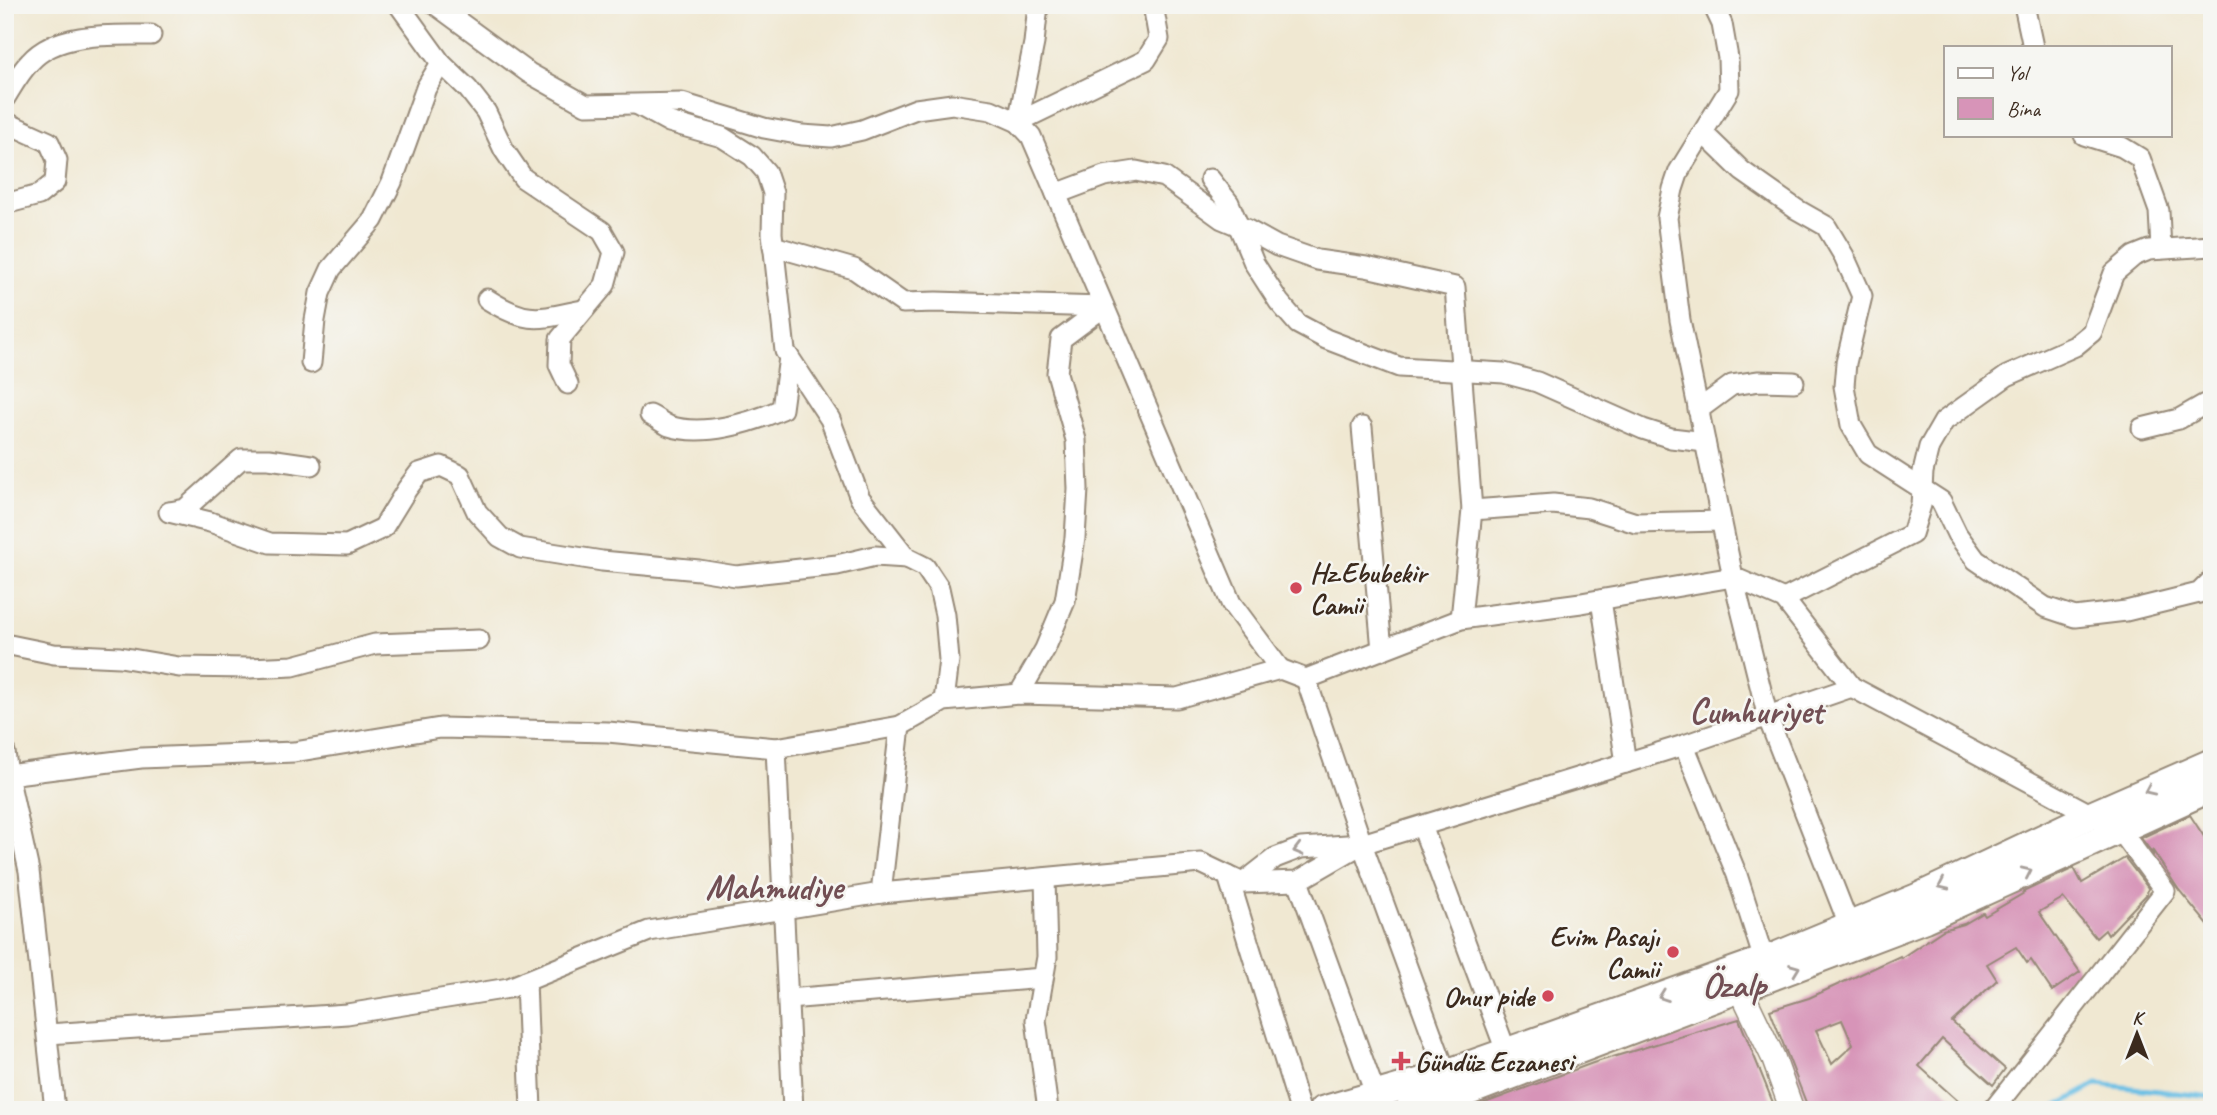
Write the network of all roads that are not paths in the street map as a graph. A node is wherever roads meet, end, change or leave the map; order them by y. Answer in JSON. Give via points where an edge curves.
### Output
{"nodes":[{"id":1,"x":399,"y":5,"type":"edge"},
{"id":2,"x":436,"y":5,"type":"edge"},
{"id":3,"x":1038,"y":5,"type":"edge"},
{"id":4,"x":1153,"y":5,"type":"edge"},
{"id":5,"x":1713,"y":5,"type":"edge"},
{"id":6,"x":2024,"y":5,"type":"edge"},
{"id":7,"x":151,"y":35,"type":"dead end"},
{"id":8,"x":2033,"y":46,"type":"edge"},
{"id":9,"x":441,"y":63,"type":"junction"},
{"id":10,"x":5,"y":98,"type":"edge"},
{"id":11,"x":637,"y":104,"type":"junction"},
{"id":12,"x":1018,"y":121,"type":"junction"},
{"id":13,"x":5,"y":122,"type":"edge"},
{"id":14,"x":1703,"y":133,"type":"junction"},
{"id":15,"x":2087,"y":136,"type":"edge"},
{"id":16,"x":1210,"y":179,"type":"dead end"},
{"id":17,"x":1056,"y":194,"type":"junction"},
{"id":18,"x":5,"y":204,"type":"edge"},
{"id":19,"x":1236,"y":225,"type":"junction"},
{"id":20,"x":774,"y":246,"type":"junction"},
{"id":21,"x":2212,"y":246,"type":"edge"},
{"id":22,"x":2161,"y":249,"type":"junction"},
{"id":23,"x":487,"y":299,"type":"dead end"},
{"id":24,"x":1104,"y":307,"type":"junction"},
{"id":25,"x":583,"y":310,"type":"junction"},
{"id":26,"x":789,"y":357,"type":"junction"},
{"id":27,"x":311,"y":363,"type":"dead end"},
{"id":28,"x":1461,"y":370,"type":"junction"},
{"id":29,"x":1794,"y":382,"type":"dead end"},
{"id":30,"x":568,"y":384,"type":"dead end"},
{"id":31,"x":2212,"y":406,"type":"edge"},
{"id":32,"x":1698,"y":410,"type":"junction"},
{"id":33,"x":650,"y":415,"type":"dead end"},
{"id":34,"x":1362,"y":427,"type":"dead end"},
{"id":35,"x":2142,"y":428,"type":"dead end"},
{"id":36,"x":1705,"y":442,"type":"junction"},
{"id":37,"x":311,"y":465,"type":"dead end"},
{"id":38,"x":1922,"y":490,"type":"junction"},
{"id":39,"x":1472,"y":510,"type":"junction"},
{"id":40,"x":1721,"y":521,"type":"junction"},
{"id":41,"x":907,"y":558,"type":"junction"},
{"id":42,"x":1733,"y":577,"type":"junction"},
{"id":43,"x":2211,"y":581,"type":"edge"},
{"id":44,"x":1784,"y":599,"type":"junction"},
{"id":45,"x":1601,"y":600,"type":"junction"},
{"id":46,"x":1461,"y":619,"type":"junction"},
{"id":47,"x":479,"y":640,"type":"dead end"},
{"id":48,"x":5,"y":644,"type":"edge"},
{"id":49,"x":1382,"y":650,"type":"junction"},
{"id":50,"x":1280,"y":669,"type":"junction"},
{"id":51,"x":1306,"y":679,"type":"junction"},
{"id":52,"x":1852,"y":687,"type":"junction"},
{"id":53,"x":1019,"y":694,"type":"junction"},
{"id":54,"x":944,"y":701,"type":"junction"},
{"id":55,"x":1768,"y":718,"type":"junction"},
{"id":56,"x":900,"y":726,"type":"junction"},
{"id":57,"x":1684,"y":746,"type":"junction"},
{"id":58,"x":776,"y":748,"type":"junction"},
{"id":59,"x":5,"y":752,"type":"edge"},
{"id":60,"x":2212,"y":762,"type":"edge"},
{"id":61,"x":1626,"y":763,"type":"junction"},
{"id":62,"x":8,"y":775,"type":"junction"},
{"id":63,"x":2212,"y":788,"type":"edge"},
{"id":64,"x":2091,"y":815,"type":"junction"},
{"id":65,"x":1422,"y":826,"type":"junction"},
{"id":66,"x":2120,"y":830,"type":"junction"},
{"id":67,"x":1362,"y":844,"type":"junction"},
{"id":68,"x":1045,"y":878,"type":"junction"},
{"id":69,"x":1236,"y":880,"type":"junction"},
{"id":70,"x":1298,"y":881,"type":"junction"},
{"id":71,"x":881,"y":893,"type":"junction"},
{"id":72,"x":783,"y":908,"type":"junction"},
{"id":73,"x":1849,"y":925,"type":"junction"},
{"id":74,"x":1763,"y":960,"type":"junction"},
{"id":75,"x":1043,"y":978,"type":"junction"},
{"id":76,"x":1738,"y":980,"type":"junction"},
{"id":77,"x":526,"y":981,"type":"junction"},
{"id":78,"x":788,"y":999,"type":"junction"},
{"id":79,"x":48,"y":1034,"type":"junction"},
{"id":80,"x":1506,"y":1051,"type":"junction"},
{"id":81,"x":1446,"y":1073,"type":"junction"},
{"id":82,"x":1376,"y":1096,"type":"junction"},
{"id":83,"x":1466,"y":1102,"type":"edge"},
{"id":84,"x":55,"y":1110,"type":"edge"},
{"id":85,"x":531,"y":1110,"type":"edge"},
{"id":86,"x":793,"y":1110,"type":"edge"},
{"id":87,"x":1048,"y":1110,"type":"edge"},
{"id":88,"x":1300,"y":1110,"type":"edge"},
{"id":89,"x":1322,"y":1110,"type":"edge"},
{"id":90,"x":1408,"y":1110,"type":"edge"},
{"id":91,"x":1792,"y":1110,"type":"edge"},
{"id":92,"x":1993,"y":1110,"type":"edge"}],
"edges":[{"from":1,"to":9,"type":"street"},
{"from":2,"to":11,"type":"street","via":[[529,73],[586,105]]},
{"from":3,"to":12,"type":"street"},
{"from":4,"to":12,"type":"street","via":[[1158,39],[1146,60]]},
{"from":5,"to":14,"type":"street","via":[[1722,23],[1729,90]]},
{"from":6,"to":8,"type":"street"},
{"from":7,"to":10,"type":"street","via":[[96,35],[60,43],[32,59]]},
{"from":9,"to":25,"type":"street","via":[[486,112],[523,178],[601,231],[614,252],[605,285]]},
{"from":9,"to":27,"type":"street","via":[[426,88],[392,183],[373,220],[331,269],[320,293]]},
{"from":11,"to":12,"type":"street","via":[[682,103],[764,128],[831,137],[916,109],[952,104],[991,110]]},
{"from":11,"to":20,"type":"street","via":[[669,122],[722,137],[752,156],[766,172],[772,193]]},
{"from":12,"to":17,"type":"street","via":[[1031,136]]},
{"from":13,"to":18,"type":"street","via":[[49,142],[57,160],[55,181],[39,195]]},
{"from":14,"to":32,"type":"street","via":[[1679,171],[1667,218]]},
{"from":14,"to":38,"type":"street","via":[[1742,171],[1826,226],[1861,296],[1844,386],[1851,425],[1868,454]]},
{"from":15,"to":22,"type":"street","via":[[2140,158],[2159,211]]},
{"from":16,"to":19,"type":"street","via":[[1229,203]]},
{"from":17,"to":19,"type":"street","via":[[1104,176],[1136,171],[1164,177]]},
{"from":17,"to":24,"type":"street"},
{"from":19,"to":28,"type":"street","via":[[1254,263],[1298,324],[1399,367]]},
{"from":19,"to":28,"type":"street","via":[[1317,260],[1455,287]]},
{"from":20,"to":24,"type":"street","via":[[854,269],[903,303]]},
{"from":20,"to":26,"type":"street"},
{"from":21,"to":22,"type":"street"},
{"from":22,"to":38,"type":"street","via":[[2134,257],[2114,273],[2092,332],[2075,346],[2007,376],[1944,421],[1929,447]]},
{"from":23,"to":25,"type":"street","via":[[536,320]]},
{"from":24,"to":50,"type":"street","via":[[1231,603]]},
{"from":24,"to":53,"type":"street","via":[[1061,339],[1058,373],[1076,440],[1075,538],[1065,601]]},
{"from":25,"to":30,"type":"street","via":[[560,339],[559,365]]},
{"from":26,"to":33,"type":"street","via":[[782,409],[767,416],[689,430]]},
{"from":26,"to":41,"type":"street","via":[[830,419],[860,498]]},
{"from":28,"to":36,"type":"street","via":[[1504,373],[1537,382],[1643,429],[1671,439]]},
{"from":28,"to":39,"type":"street"},
{"from":29,"to":32,"type":"street","via":[[1759,380],[1732,385]]},
{"from":31,"to":35,"type":"street","via":[[2205,404],[2179,419]]},
{"from":32,"to":36,"type":"street"},
{"from":34,"to":49,"type":"street"},
{"from":36,"to":40,"type":"street"},
{"from":37,"to":41,"type":"street","via":[[241,459],[185,509],[169,512],[271,543],[347,545],[383,528],[419,473],[441,466],[460,475],[477,512],[500,537],[520,548],[736,576],[875,556]]},
{"from":38,"to":43,"type":"street","via":[[1941,501],[1976,560],[2045,607],[2075,617],[2126,611],[2199,593]]},
{"from":38,"to":44,"type":"street","via":[[1912,534]]},
{"from":39,"to":40,"type":"street","via":[[1553,504],[1588,508],[1636,523]]},
{"from":39,"to":46,"type":"street"},
{"from":40,"to":42,"type":"street"},
{"from":41,"to":54,"type":"street","via":[[925,567],[939,588],[949,660]]},
{"from":42,"to":44,"type":"street"},
{"from":42,"to":45,"type":"street"},
{"from":42,"to":55,"type":"street"},
{"from":44,"to":52,"type":"street"},
{"from":45,"to":46,"type":"street"},
{"from":45,"to":61,"type":"street"},
{"from":46,"to":49,"type":"street"},
{"from":47,"to":48,"type":"street","via":[[375,644],[293,666],[250,668],[179,667]]},
{"from":49,"to":51,"type":"street"},
{"from":50,"to":51,"type":"street"},
{"from":50,"to":53,"type":"street","via":[[1177,698]]},
{"from":51,"to":67,"type":"street"},
{"from":52,"to":55,"type":"street"},
{"from":52,"to":64,"type":"street"},
{"from":53,"to":54,"type":"street"},
{"from":54,"to":56,"type":"street"},
{"from":55,"to":57,"type":"street"},
{"from":55,"to":73,"type":"street"},
{"from":56,"to":58,"type":"street"},
{"from":56,"to":71,"type":"street"},
{"from":57,"to":61,"type":"street"},
{"from":57,"to":74,"type":"street","via":[[1737,875]]},
{"from":58,"to":62,"type":"street","via":[[608,732],[440,728],[295,752],[141,758]]},
{"from":58,"to":72,"type":"street"},
{"from":59,"to":62,"type":"street"},
{"from":60,"to":64,"type":"main road","one_way":true},
{"from":61,"to":65,"type":"street"},
{"from":62,"to":79,"type":"street","via":[[29,871]]},
{"from":63,"to":66,"type":"main road"},
{"from":64,"to":66,"type":"street"},
{"from":64,"to":73,"type":"main road","one_way":true},
{"from":65,"to":67,"type":"street"},
{"from":65,"to":80,"type":"street"},
{"from":76,"to":66,"type":"main road","one_way":true,"via":[[1925,919]]},
{"from":66,"to":92,"type":"street","via":[[2165,891]]},
{"from":67,"to":69,"type":"street","one_way":true,"via":[[1301,848]]},
{"from":67,"to":70,"type":"street"},
{"from":67,"to":81,"type":"street"},
{"from":68,"to":69,"type":"street","via":[[1201,863]]},
{"from":68,"to":71,"type":"street"},
{"from":68,"to":75,"type":"street","via":[[1047,957]]},
{"from":69,"to":70,"type":"street"},
{"from":69,"to":88,"type":"street"},
{"from":70,"to":82,"type":"street"},
{"from":71,"to":72,"type":"street"},
{"from":72,"to":77,"type":"street","via":[[649,931]]},
{"from":72,"to":78,"type":"street"},
{"from":73,"to":74,"type":"main road"},
{"from":74,"to":76,"type":"main road"},
{"from":75,"to":78,"type":"street"},
{"from":75,"to":87,"type":"street","via":[[1036,1020]]},
{"from":76,"to":80,"type":"main road","one_way":true},
{"from":76,"to":83,"type":"main road"},
{"from":76,"to":91,"type":"street"},
{"from":77,"to":79,"type":"street","via":[[509,988],[347,1014]]},
{"from":77,"to":85,"type":"street"},
{"from":78,"to":86,"type":"street"},
{"from":79,"to":84,"type":"street"},
{"from":80,"to":81,"type":"main road"},
{"from":81,"to":82,"type":"main road"},
{"from":82,"to":89,"type":"main road"},
{"from":83,"to":90,"type":"main road"}]}
